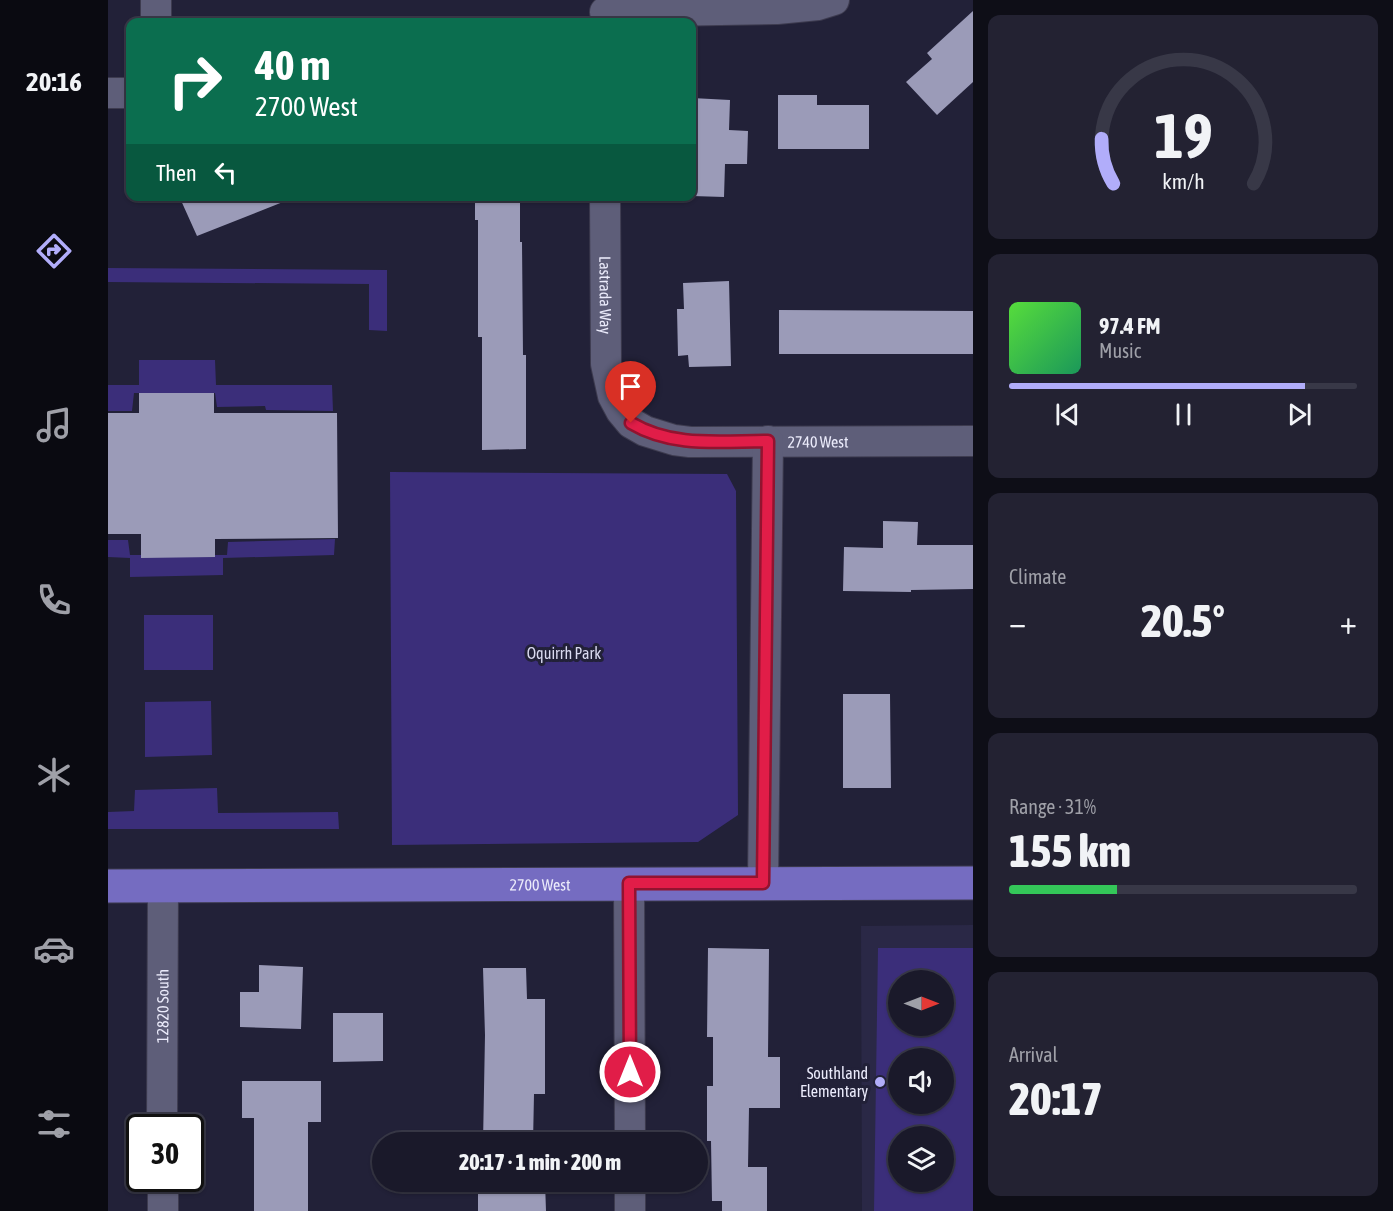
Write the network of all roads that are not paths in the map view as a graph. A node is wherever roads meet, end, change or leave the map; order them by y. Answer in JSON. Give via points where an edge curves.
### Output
{"nodes":[{"id":1,"x":156,"y":0,"type":"edge"},
{"id":2,"x":834,"y":0,"type":"edge"},
{"id":3,"x":605,"y":11,"type":"edge"},
{"id":4,"x":156,"y":18,"type":"edge"},
{"id":5,"x":108,"y":93,"type":"edge"},
{"id":6,"x":126,"y":93,"type":"edge"},
{"id":7,"x":605,"y":201,"type":"edge"},
{"id":8,"x":631,"y":423,"type":"joint"},
{"id":9,"x":768,"y":441,"type":"junction"},
{"id":10,"x":973,"y":441,"type":"edge"},
{"id":11,"x":629,"y":883,"type":"junction"},
{"id":12,"x":763,"y":883,"type":"junction"},
{"id":13,"x":973,"y":883,"type":"edge"},
{"id":14,"x":108,"y":886,"type":"edge"},
{"id":15,"x":163,"y":886,"type":"junction"},
{"id":16,"x":162,"y":1114,"type":"edge"},
{"id":17,"x":630,"y":1132,"type":"edge"},
{"id":18,"x":163,"y":1192,"type":"edge"},
{"id":19,"x":630,"y":1192,"type":"edge"},
{"id":20,"x":163,"y":1211,"type":"edge"},
{"id":21,"x":630,"y":1211,"type":"edge"}],
"edges":[{"from":1,"to":4,"type":"street"},
{"from":2,"to":3,"type":"street","via":[[777,9]]},
{"from":5,"to":6,"type":"street"},
{"from":7,"to":8,"type":"street","name":"Lastrada Way","via":[[606,364],[613,396]]},
{"from":8,"to":9,"type":"street","name":"2740 West","via":[[674,440]]},
{"from":9,"to":10,"type":"street","name":"2740 West"},
{"from":9,"to":12,"type":"street"},
{"from":11,"to":12,"type":"main road","name":"2700 West"},
{"from":11,"to":15,"type":"main road","name":"2700 West"},
{"from":11,"to":17,"type":"street"},
{"from":12,"to":13,"type":"main road","name":"2700 West"},
{"from":14,"to":15,"type":"main road","name":"2700 West"},
{"from":15,"to":16,"type":"street","name":"12820 South"},
{"from":18,"to":20,"type":"street"},
{"from":19,"to":21,"type":"street"}]}
